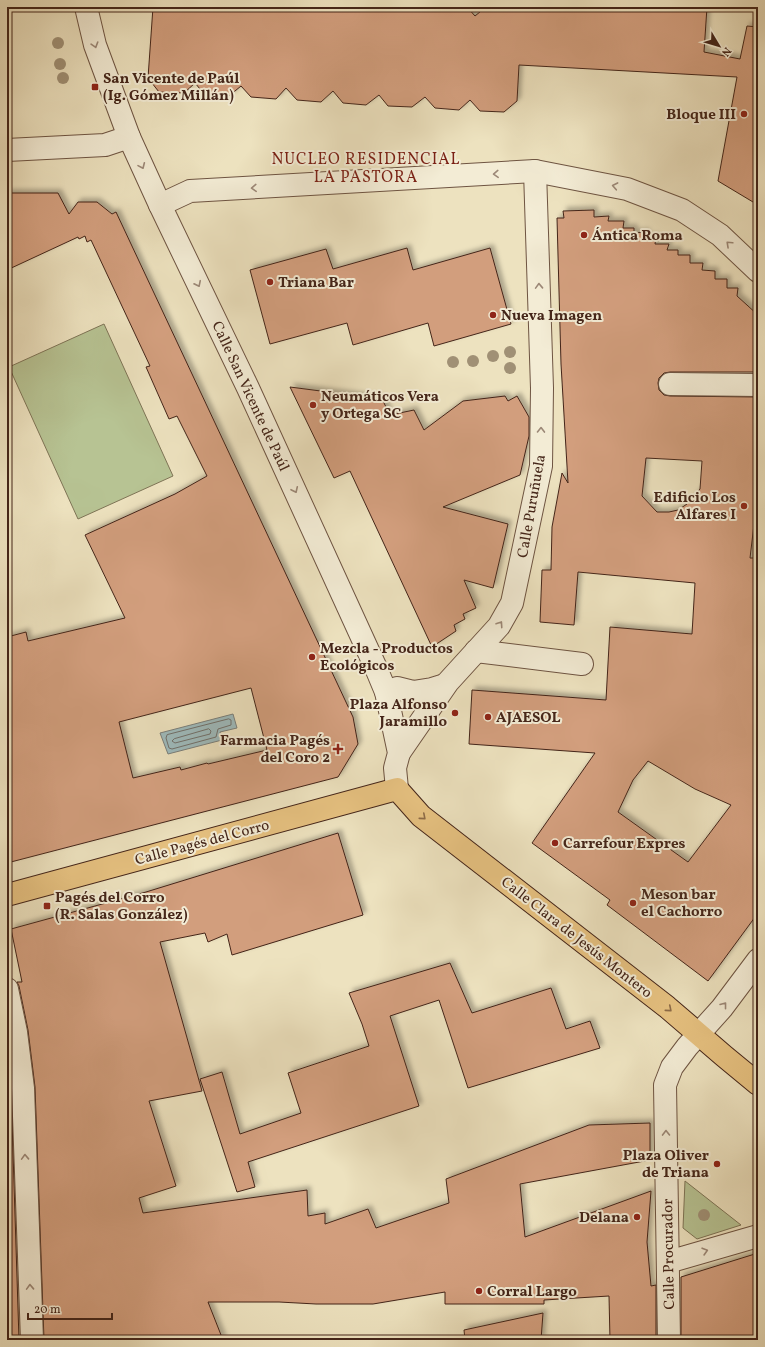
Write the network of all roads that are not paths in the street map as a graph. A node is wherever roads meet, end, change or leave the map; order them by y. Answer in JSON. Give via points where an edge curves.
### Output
{"nodes":[{"id":1,"x":86,"y":7,"type":"edge"},
{"id":2,"x":129,"y":137,"type":"junction"},
{"id":3,"x":7,"y":150,"type":"edge"},
{"id":4,"x":535,"y":172,"type":"junction"},
{"id":5,"x":160,"y":205,"type":"junction"},
{"id":6,"x":758,"y":271,"type":"edge"},
{"id":7,"x":670,"y":384,"type":"dead end"},
{"id":8,"x":758,"y":385,"type":"edge"},
{"id":9,"x":476,"y":651,"type":"junction"},
{"id":10,"x":582,"y":664,"type":"dead end"},
{"id":11,"x":445,"y":685,"type":"junction"},
{"id":12,"x":386,"y":692,"type":"junction"},
{"id":13,"x":399,"y":753,"type":"junction"},
{"id":14,"x":397,"y":789,"type":"junction"},
{"id":15,"x":7,"y":895,"type":"edge"},
{"id":16,"x":758,"y":960,"type":"edge"},
{"id":17,"x":7,"y":989,"type":"edge"},
{"id":18,"x":699,"y":1034,"type":"junction"},
{"id":19,"x":758,"y":1084,"type":"edge"},
{"id":20,"x":758,"y":1236,"type":"edge"},
{"id":21,"x":668,"y":1262,"type":"junction"},
{"id":22,"x":32,"y":1340,"type":"edge"},
{"id":23,"x":669,"y":1340,"type":"edge"}],
"edges":[{"from":1,"to":2,"type":"street","name":"Calle San Vicente de Paúl","one_way":true,"via":[[95,45]]},
{"from":2,"to":3,"type":"street","via":[[105,145]]},
{"from":2,"to":5,"type":"street","name":"Calle San Vicente de Paúl","one_way":true},
{"from":4,"to":5,"type":"street","one_way":true,"via":[[190,191]]},
{"from":6,"to":4,"type":"street","one_way":true,"via":[[720,235],[682,210],[627,189]]},
{"from":9,"to":4,"type":"street","name":"Calle Puruñuela","one_way":true,"via":[[499,626],[512,603],[541,466],[542,388]]},
{"from":5,"to":12,"type":"street","name":"Calle San Vicente de Paúl","one_way":true,"via":[[248,388]]},
{"from":7,"to":8,"type":"street"},
{"from":9,"to":10,"type":"street"},
{"from":9,"to":11,"type":"street","name":"Calle Puruñuela"},
{"from":11,"to":12,"type":"street","via":[[412,692],[397,688]]},
{"from":11,"to":13,"type":"street","name":"Calle Puruñuela"},
{"from":12,"to":13,"type":"street","name":"Calle San Vicente de Paúl"},
{"from":13,"to":14,"type":"street","name":"Calle San Vicente de Paúl","via":[[395,768]]},
{"from":14,"to":15,"type":"main road","name":"Calle Pagés del Corro"},
{"from":14,"to":18,"type":"main road","name":"Calle Clara de Jesús Montero","one_way":true,"via":[[421,816]]},
{"from":18,"to":16,"type":"street","name":"Calle Procurador","one_way":true},
{"from":22,"to":17,"type":"street","one_way":true,"via":[[23,1088],[16,1032]]},
{"from":18,"to":19,"type":"main road","name":"Calle Clara de Jesús Montero"},
{"from":21,"to":18,"type":"street","name":"Calle Procurador","one_way":true,"via":[[665,1085],[672,1067]]},
{"from":21,"to":20,"type":"street","one_way":true},
{"from":21,"to":23,"type":"street","name":"Calle Procurador"}]}
